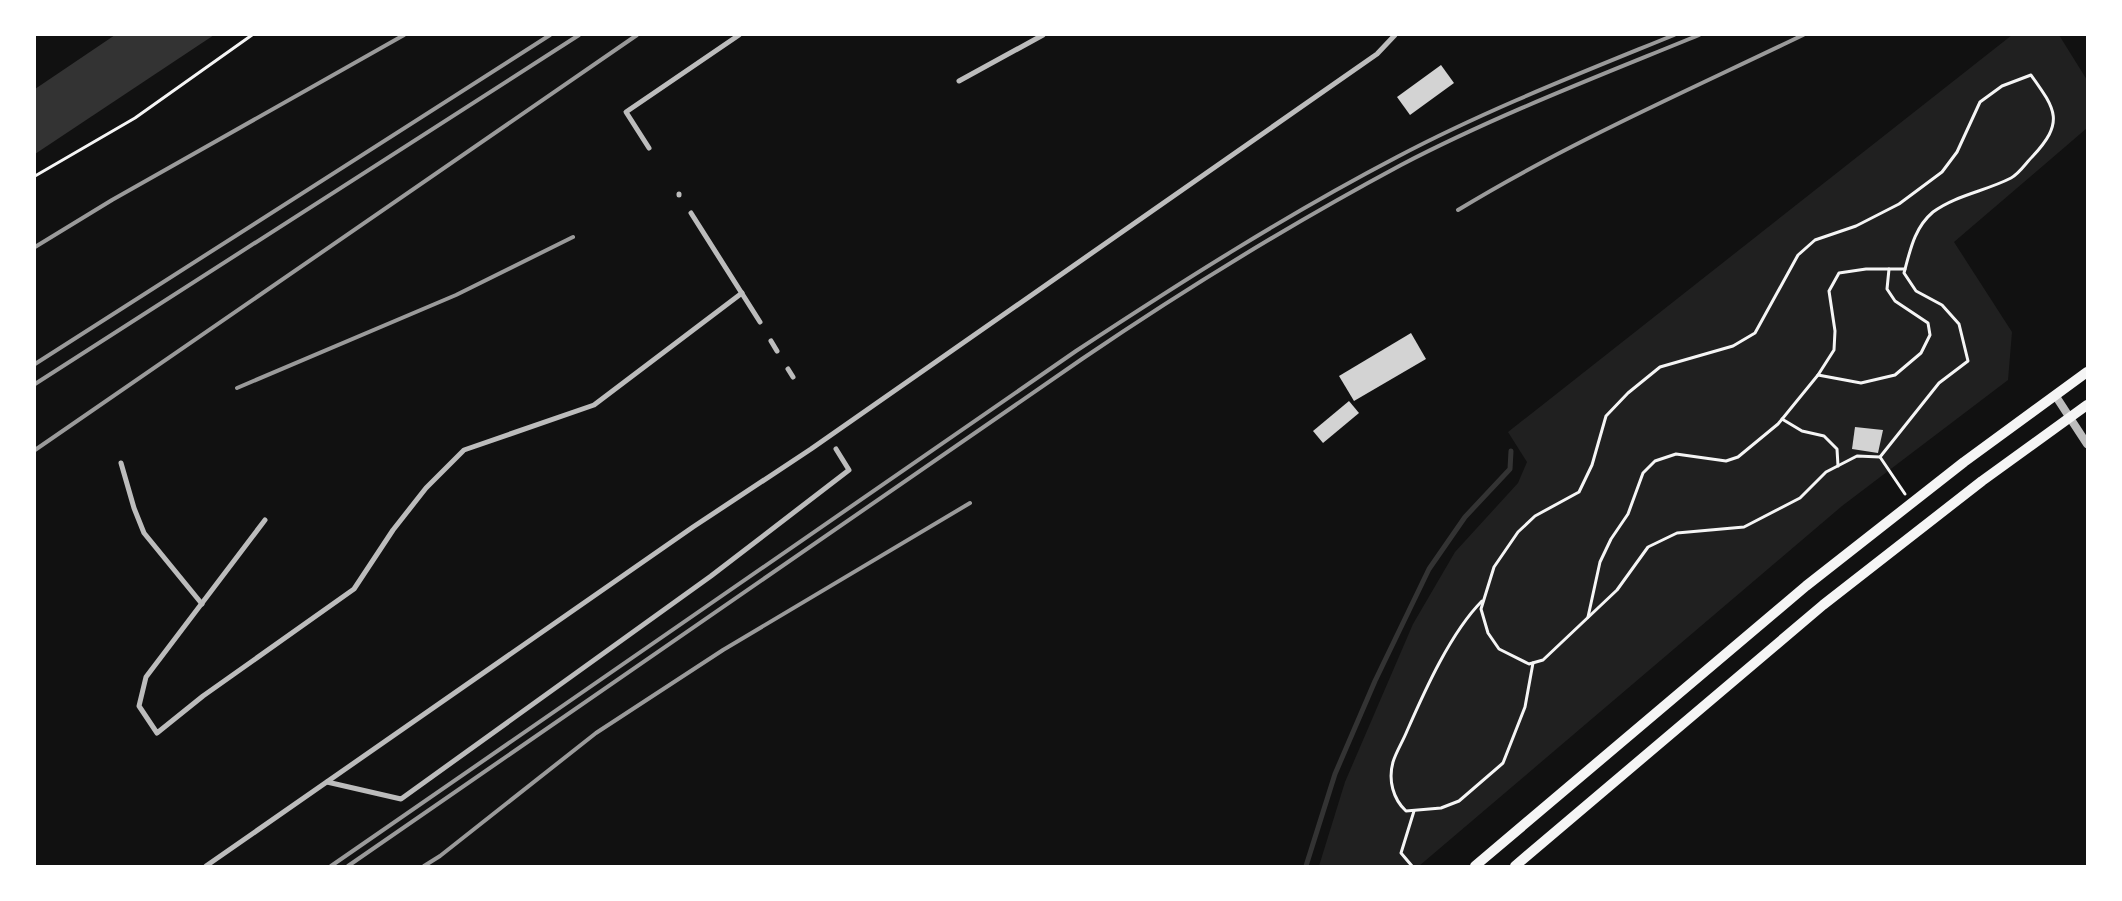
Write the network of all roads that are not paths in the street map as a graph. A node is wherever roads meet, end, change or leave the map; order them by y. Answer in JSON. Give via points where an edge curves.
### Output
{"nodes":[{"id":1,"x":740,"y":35,"type":"edge"},
{"id":2,"x":1042,"y":35,"type":"edge"},
{"id":3,"x":1395,"y":35,"type":"edge"},
{"id":4,"x":959,"y":80,"type":"dead end"},
{"id":5,"x":649,"y":148,"type":"dead end"},
{"id":6,"x":691,"y":213,"type":"dead end"},
{"id":7,"x":742,"y":293,"type":"junction"},
{"id":8,"x":760,"y":322,"type":"dead end"},
{"id":9,"x":771,"y":341,"type":"dead end"},
{"id":10,"x":777,"y":351,"type":"dead end"},
{"id":11,"x":788,"y":369,"type":"dead end"},
{"id":12,"x":2087,"y":372,"type":"edge"},
{"id":13,"x":793,"y":377,"type":"dead end"},
{"id":14,"x":2055,"y":395,"type":"junction"},
{"id":15,"x":2087,"y":405,"type":"edge"},
{"id":16,"x":2070,"y":417,"type":"junction"},
{"id":17,"x":2087,"y":444,"type":"edge"},
{"id":18,"x":836,"y":449,"type":"dead end"},
{"id":19,"x":121,"y":462,"type":"dead end"},
{"id":20,"x":264,"y":520,"type":"dead end"},
{"id":21,"x":202,"y":604,"type":"junction"},
{"id":22,"x":327,"y":782,"type":"junction"},
{"id":23,"x":206,"y":866,"type":"edge"},
{"id":24,"x":1475,"y":866,"type":"edge"},
{"id":25,"x":1515,"y":866,"type":"edge"}],
"edges":[{"from":1,"to":5,"type":"street","via":[[626,112]]},
{"from":2,"to":4,"type":"street"},
{"from":3,"to":22,"type":"street","via":[[1377,54],[828,438],[693,527]]},
{"from":6,"to":7,"type":"street"},
{"from":7,"to":8,"type":"street"},
{"from":7,"to":21,"type":"street","via":[[594,405],[464,450],[426,488],[354,589],[203,696],[157,733],[139,706],[146,678]]},
{"from":9,"to":10,"type":"street"},
{"from":11,"to":13,"type":"street"},
{"from":12,"to":14,"type":"main road"},
{"from":14,"to":16,"type":"street"},
{"from":14,"to":24,"type":"main road","via":[[1806,586]]},
{"from":15,"to":16,"type":"main road"},
{"from":16,"to":17,"type":"street"},
{"from":16,"to":25,"type":"main road","via":[[1823,605]]},
{"from":18,"to":22,"type":"street","via":[[849,470],[711,576],[401,799]]},
{"from":19,"to":21,"type":"street","via":[[144,533]]},
{"from":20,"to":21,"type":"street"},
{"from":22,"to":23,"type":"street"}]}
